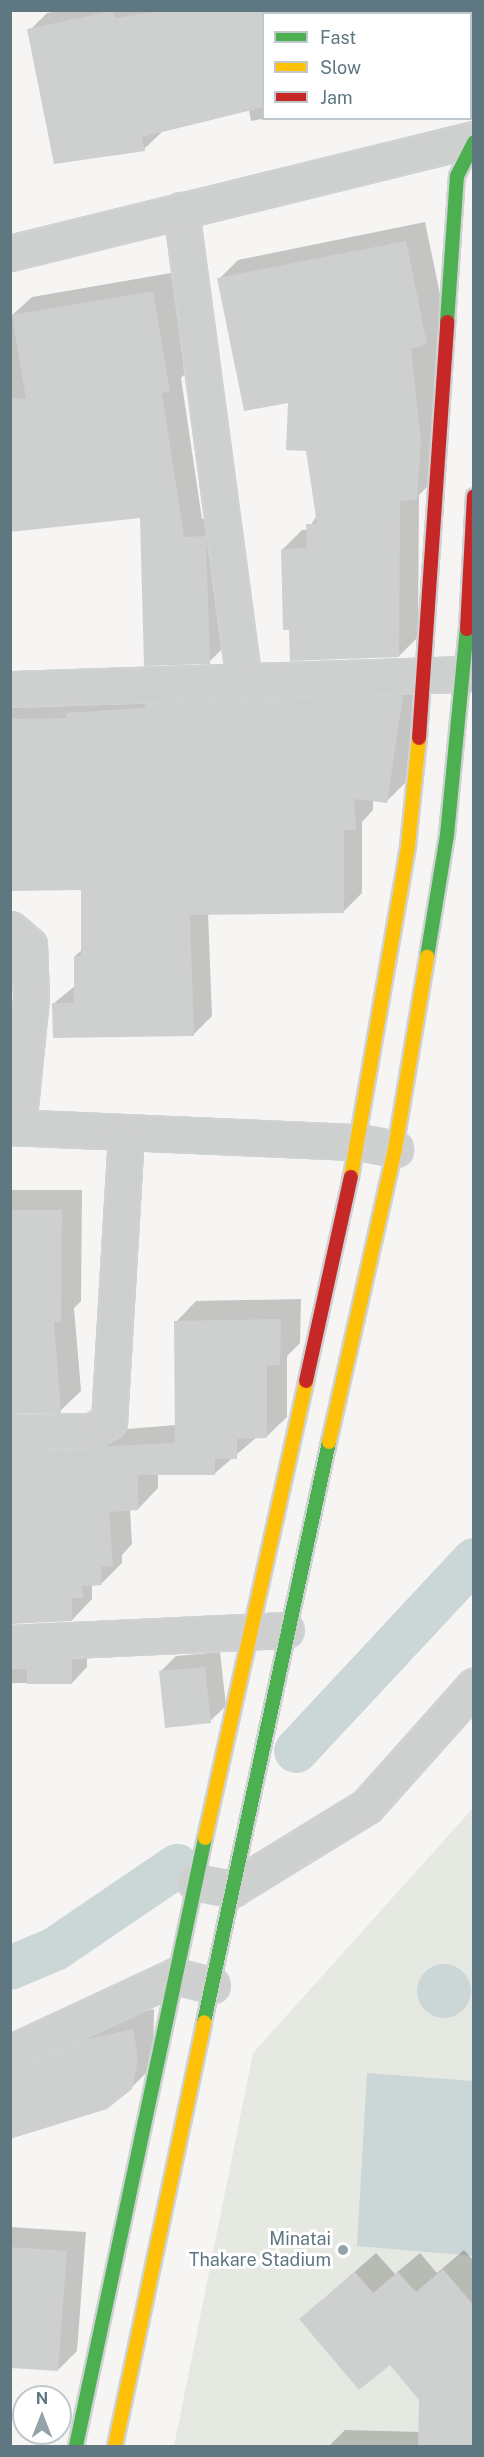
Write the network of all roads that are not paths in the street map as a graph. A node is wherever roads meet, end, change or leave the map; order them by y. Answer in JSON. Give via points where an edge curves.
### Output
{"nodes":[{"id":1,"x":474,"y":141,"type":"edge"},
{"id":2,"x":181,"y":210,"type":"junction"},
{"id":3,"x":10,"y":253,"type":"edge"},
{"id":4,"x":474,"y":496,"type":"edge"},
{"id":5,"x":470,"y":632,"type":"edge"},
{"id":6,"x":425,"y":672,"type":"junction"},
{"id":7,"x":465,"y":674,"type":"junction"},
{"id":8,"x":244,"y":681,"type":"junction"},
{"id":9,"x":10,"y":689,"type":"edge"},
{"id":10,"x":10,"y":929,"type":"edge"},
{"id":11,"x":14,"y":1127,"type":"edge"},
{"id":12,"x":126,"y":1132,"type":"junction"},
{"id":13,"x":359,"y":1142,"type":"junction"},
{"id":14,"x":395,"y":1149,"type":"junction"},
{"id":15,"x":10,"y":1432,"type":"edge"},
{"id":16,"x":286,"y":1630,"type":"junction"},
{"id":17,"x":253,"y":1632,"type":"junction"},
{"id":18,"x":10,"y":1643,"type":"edge"},
{"id":19,"x":474,"y":1686,"type":"edge"},
{"id":20,"x":261,"y":1753,"type":"junction"},
{"id":21,"x":222,"y":1759,"type":"junction"},
{"id":22,"x":195,"y":1882,"type":"junction"},
{"id":23,"x":232,"y":1889,"type":"junction"},
{"id":24,"x":175,"y":1976,"type":"junction"},
{"id":25,"x":212,"y":1985,"type":"junction"},
{"id":26,"x":10,"y":2053,"type":"edge"},
{"id":27,"x":76,"y":2444,"type":"edge"},
{"id":28,"x":94,"y":2446,"type":"edge"},
{"id":29,"x":115,"y":2446,"type":"edge"}],
"edges":[{"from":1,"to":2,"type":"street"},
{"from":1,"to":6,"type":"street","via":[[457,176]]},
{"from":2,"to":3,"type":"street"},
{"from":2,"to":8,"type":"street"},
{"from":4,"to":5,"type":"street"},
{"from":5,"to":7,"type":"street"},
{"from":6,"to":7,"type":"street"},
{"from":6,"to":8,"type":"street"},
{"from":6,"to":13,"type":"street","via":[[397,924]]},
{"from":7,"to":14,"type":"street","via":[[440,895]]},
{"from":8,"to":9,"type":"street"},
{"from":10,"to":11,"type":"street","via":[[29,945],[31,998]]},
{"from":11,"to":12,"type":"street"},
{"from":12,"to":13,"type":"street"},
{"from":12,"to":15,"type":"street","via":[[109,1421],[92,1431]]},
{"from":13,"to":14,"type":"street"},
{"from":13,"to":17,"type":"street"},
{"from":14,"to":16,"type":"street"},
{"from":16,"to":17,"type":"street"},
{"from":16,"to":20,"type":"street"},
{"from":17,"to":18,"type":"street"},
{"from":17,"to":21,"type":"street"},
{"from":19,"to":23,"type":"street","via":[[367,1806]]},
{"from":20,"to":21,"type":"street"},
{"from":20,"to":23,"type":"street"},
{"from":21,"to":22,"type":"street"},
{"from":22,"to":23,"type":"street"},
{"from":22,"to":24,"type":"street"},
{"from":23,"to":25,"type":"street"},
{"from":24,"to":25,"type":"street"},
{"from":24,"to":26,"type":"street"},
{"from":24,"to":27,"type":"street"},
{"from":25,"to":29,"type":"street"},
{"from":27,"to":28,"type":"street"}]}
